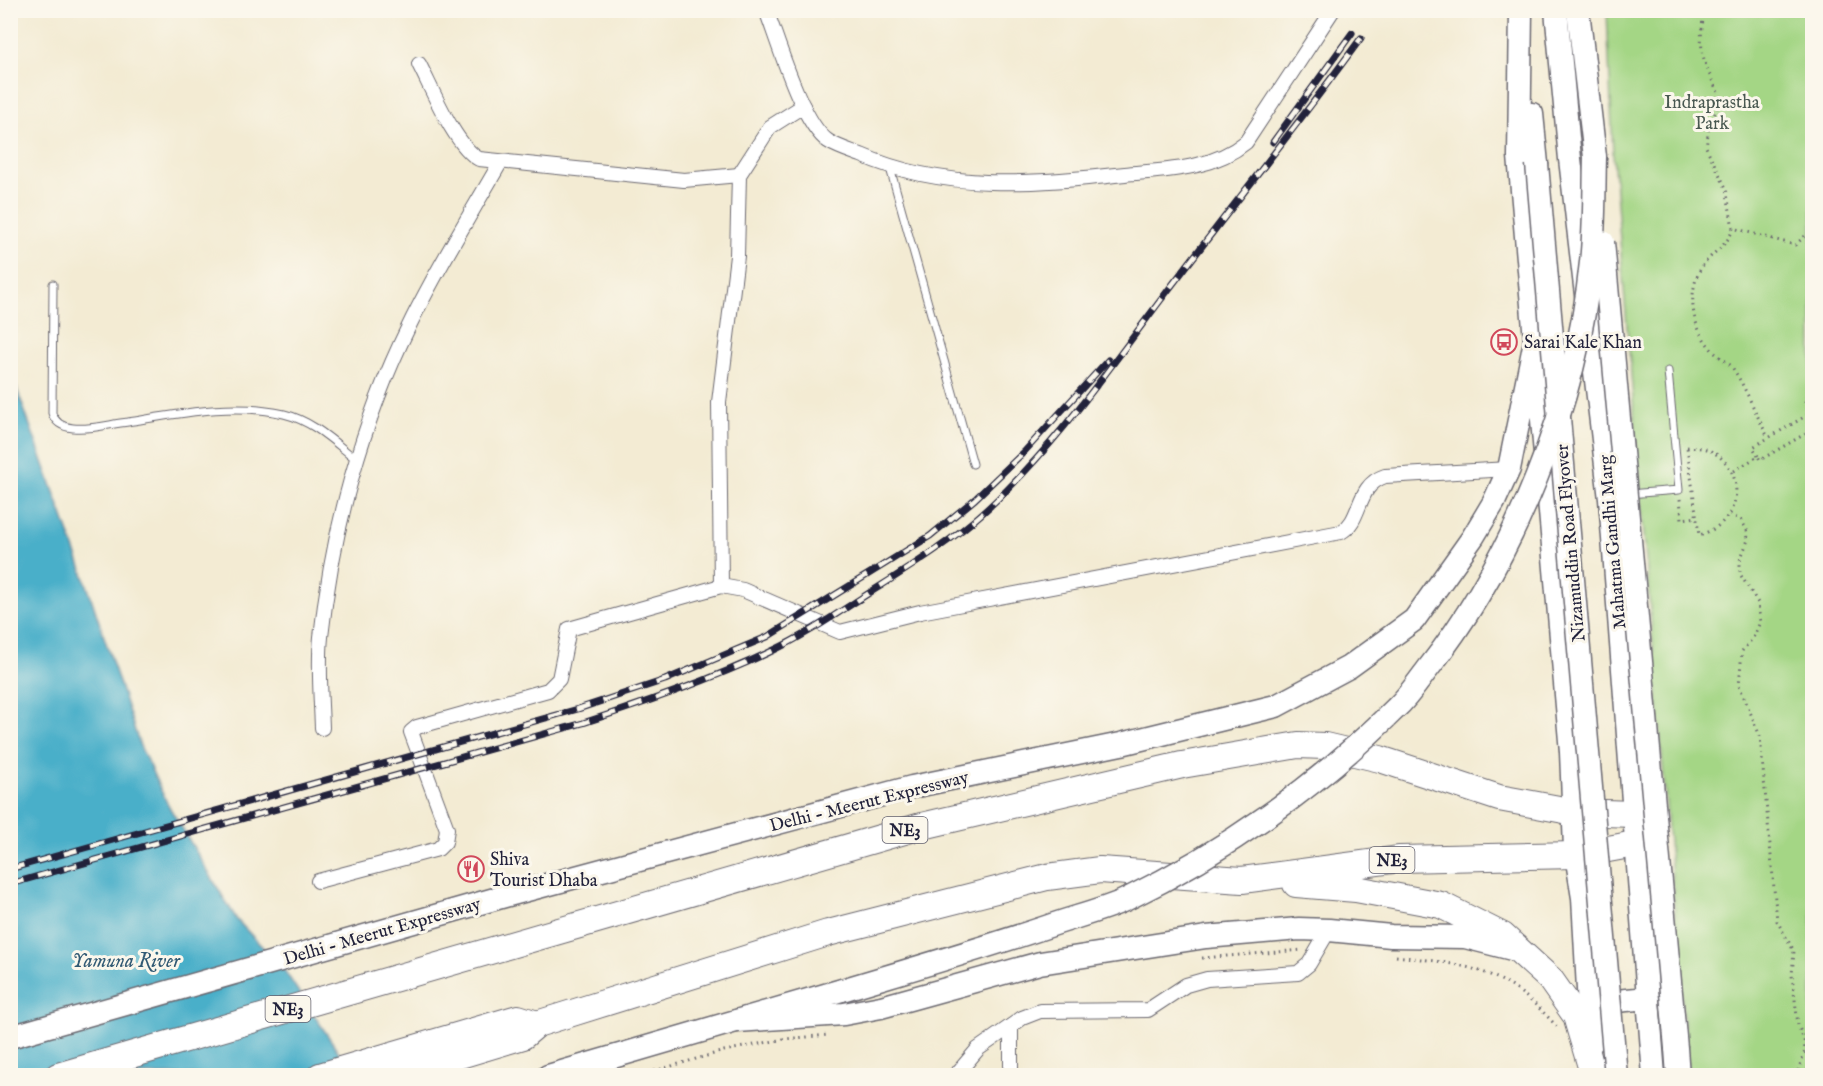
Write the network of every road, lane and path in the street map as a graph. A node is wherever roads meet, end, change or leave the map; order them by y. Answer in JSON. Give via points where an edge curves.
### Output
{"nodes":[{"id":1,"x":766,"y":10,"type":"edge"},
{"id":2,"x":1333,"y":10,"type":"edge"},
{"id":3,"x":1522,"y":10,"type":"edge"},
{"id":4,"x":1556,"y":10,"type":"edge"},
{"id":5,"x":1578,"y":10,"type":"edge"},
{"id":6,"x":1706,"y":10,"type":"edge"},
{"id":7,"x":419,"y":64,"type":"dead end"},
{"id":8,"x":802,"y":106,"type":"junction"},
{"id":9,"x":1595,"y":157,"type":"junction"},
{"id":10,"x":500,"y":163,"type":"junction"},
{"id":11,"x":890,"y":168,"type":"junction"},
{"id":12,"x":739,"y":175,"type":"junction"},
{"id":13,"x":1733,"y":228,"type":"junction"},
{"id":14,"x":1812,"y":230,"type":"edge"},
{"id":15,"x":53,"y":284,"type":"dead end"},
{"id":16,"x":1535,"y":341,"type":"junction"},
{"id":17,"x":1668,"y":371,"type":"dead end"},
{"id":18,"x":1812,"y":394,"type":"edge"},
{"id":19,"x":1812,"y":414,"type":"edge"},
{"id":20,"x":1812,"y":430,"type":"edge"},
{"id":21,"x":1768,"y":437,"type":"junction"},
{"id":22,"x":1758,"y":456,"type":"junction"},
{"id":23,"x":357,"y":460,"type":"junction"},
{"id":24,"x":973,"y":464,"type":"dead end"},
{"id":25,"x":1509,"y":469,"type":"junction"},
{"id":26,"x":1734,"y":471,"type":"junction"},
{"id":27,"x":1679,"y":490,"type":"junction"},
{"id":28,"x":1609,"y":495,"type":"junction"},
{"id":29,"x":1730,"y":514,"type":"junction"},
{"id":30,"x":1697,"y":517,"type":"junction"},
{"id":31,"x":721,"y":586,"type":"junction"},
{"id":32,"x":322,"y":728,"type":"dead end"},
{"id":33,"x":1575,"y":812,"type":"junction"},
{"id":34,"x":1633,"y":814,"type":"junction"},
{"id":35,"x":1635,"y":844,"type":"junction"},
{"id":36,"x":1576,"y":855,"type":"junction"},
{"id":37,"x":1242,"y":880,"type":"junction"},
{"id":38,"x":318,"y":881,"type":"dead end"},
{"id":39,"x":1329,"y":930,"type":"junction"},
{"id":40,"x":1518,"y":950,"type":"junction"},
{"id":41,"x":1648,"y":998,"type":"junction"},
{"id":42,"x":1588,"y":1015,"type":"junction"},
{"id":43,"x":737,"y":1021,"type":"junction"},
{"id":44,"x":526,"y":1026,"type":"junction"},
{"id":45,"x":1011,"y":1026,"type":"junction"},
{"id":46,"x":10,"y":1037,"type":"edge"},
{"id":47,"x":552,"y":1074,"type":"edge"},
{"id":48,"x":1600,"y":1074,"type":"edge"},
{"id":49,"x":58,"y":1076,"type":"edge"},
{"id":50,"x":320,"y":1076,"type":"edge"},
{"id":51,"x":390,"y":1076,"type":"edge"},
{"id":52,"x":955,"y":1076,"type":"edge"},
{"id":53,"x":1011,"y":1076,"type":"edge"},
{"id":54,"x":1654,"y":1076,"type":"edge"},
{"id":55,"x":1678,"y":1076,"type":"edge"},
{"id":56,"x":1796,"y":1076,"type":"edge"}],
"edges":[{"from":1,"to":8,"type":"street"},
{"from":2,"to":11,"type":"street","via":[[1246,142],[1213,162],[1046,183],[968,182]]},
{"from":3,"to":16,"type":"highway","via":[[1519,156]]},
{"from":3,"to":48,"type":"highway","name":"Nizamuddin Road Flyover","bridge":true,"via":[[1537,164]]},
{"from":4,"to":28,"type":"highway","name":"Mahatma Gandhi Marg"},
{"from":5,"to":9,"type":"highway"},
{"from":6,"to":13,"type":"path","via":[[1700,44],[1705,69],[1721,98],[1706,147],[1726,188]]},
{"from":7,"to":10,"type":"street","via":[[469,154]]},
{"from":8,"to":11,"type":"street","via":[[826,140]]},
{"from":8,"to":12,"type":"street","via":[[770,127]]},
{"from":9,"to":43,"type":"highway","bridge":true,"via":[[1591,262],[1576,351],[1551,436],[1519,516],[1479,594],[1444,648],[1398,706],[1323,775],[1233,839],[1123,900],[994,945]]},
{"from":9,"to":55,"type":"highway","bridge":true},
{"from":10,"to":12,"type":"street","via":[[684,180]]},
{"from":10,"to":23,"type":"street","via":[[409,325]]},
{"from":11,"to":24,"type":"lane"},
{"from":12,"to":31,"type":"street","via":[[737,256],[719,402]]},
{"from":13,"to":14,"type":"path","via":[[1795,245]]},
{"from":13,"to":21,"type":"path","via":[[1731,238],[1701,264],[1692,292],[1693,315],[1703,339],[1731,366]]},
{"from":15,"to":23,"type":"lane","via":[[52,413],[61,425],[85,428],[220,410],[266,410],[313,425]]},
{"from":16,"to":25,"type":"highway","name":"Delhi - Meerut Expressway"},
{"from":16,"to":33,"type":"highway"},
{"from":17,"to":27,"type":"lane"},
{"from":18,"to":19,"type":"path","via":[[1803,399]]},
{"from":19,"to":21,"type":"path"},
{"from":20,"to":22,"type":"path","via":[[1760,460]]},
{"from":21,"to":22,"type":"path","via":[[1753,447]]},
{"from":22,"to":26,"type":"path"},
{"from":23,"to":32,"type":"street","via":[[331,567],[323,625]]},
{"from":25,"to":31,"type":"street","via":[[1385,476],[1368,486],[1348,527],[1341,532],[931,610],[840,632],[743,590]]},
{"from":25,"to":46,"type":"highway","name":"Delhi - Meerut Expressway","via":[[1473,537],[1414,620],[1348,667],[1276,706],[1122,744],[912,788],[505,896]]},
{"from":26,"to":29,"type":"path"},
{"from":26,"to":30,"type":"path","via":[[1708,449],[1687,447]]},
{"from":27,"to":28,"type":"lane"},
{"from":27,"to":30,"type":"path","via":[[1682,519]]},
{"from":28,"to":34,"type":"highway","name":"Mahatma Gandhi Marg"},
{"from":29,"to":30,"type":"path","via":[[1713,531],[1699,535]]},
{"from":29,"to":56,"type":"path","via":[[1741,520],[1747,530],[1740,574],[1758,603],[1760,622],[1742,651],[1739,685],[1760,736],[1777,921],[1794,951],[1792,975],[1805,1051]]},
{"from":31,"to":38,"type":"street","via":[[569,628],[559,678],[549,690],[414,729],[411,734],[447,829],[445,842],[438,849]]},
{"from":33,"to":34,"type":"highway","name":"Delhi - Meerut Expressway"},
{"from":33,"to":36,"type":"highway"},
{"from":33,"to":49,"type":"highway","name":"Delhi - Meerut Expressway","number":"NE3","via":[[1499,798],[1380,759],[1325,746],[1298,746],[1182,765],[918,827]]},
{"from":34,"to":35,"type":"highway","name":"Mahatma Gandhi Marg"},
{"from":35,"to":36,"type":"highway"},
{"from":35,"to":41,"type":"highway","name":"Mahatma Gandhi Marg"},
{"from":36,"to":37,"type":"highway","number":"NE3","via":[[1400,859]]},
{"from":36,"to":42,"type":"highway","via":[[1583,898]]},
{"from":37,"to":40,"type":"highway","via":[[1356,889],[1441,905],[1503,936]]},
{"from":37,"to":44,"type":"highway","number":"NE3","via":[[1100,870],[1047,877],[828,933]]},
{"from":39,"to":40,"type":"highway","via":[[1465,937]]},
{"from":39,"to":43,"type":"highway","via":[[1206,937],[1093,952],[881,1007],[844,1014]]},
{"from":39,"to":45,"type":"street","via":[[1309,964],[1298,973],[1207,979],[1186,985],[1148,1010],[1040,1011]]},
{"from":40,"to":48,"type":"highway","via":[[1550,979],[1576,1016]]},
{"from":41,"to":42,"type":"highway","via":[[1610,1003]]},
{"from":41,"to":54,"type":"highway","name":"Mahatma Gandhi Marg"},
{"from":42,"to":48,"type":"highway"},
{"from":43,"to":47,"type":"highway"},
{"from":44,"to":50,"type":"highway","number":"NE3"},
{"from":44,"to":51,"type":"highway","number":"NE3"},
{"from":45,"to":52,"type":"street","via":[[978,1049]]},
{"from":45,"to":53,"type":"street"}]}
